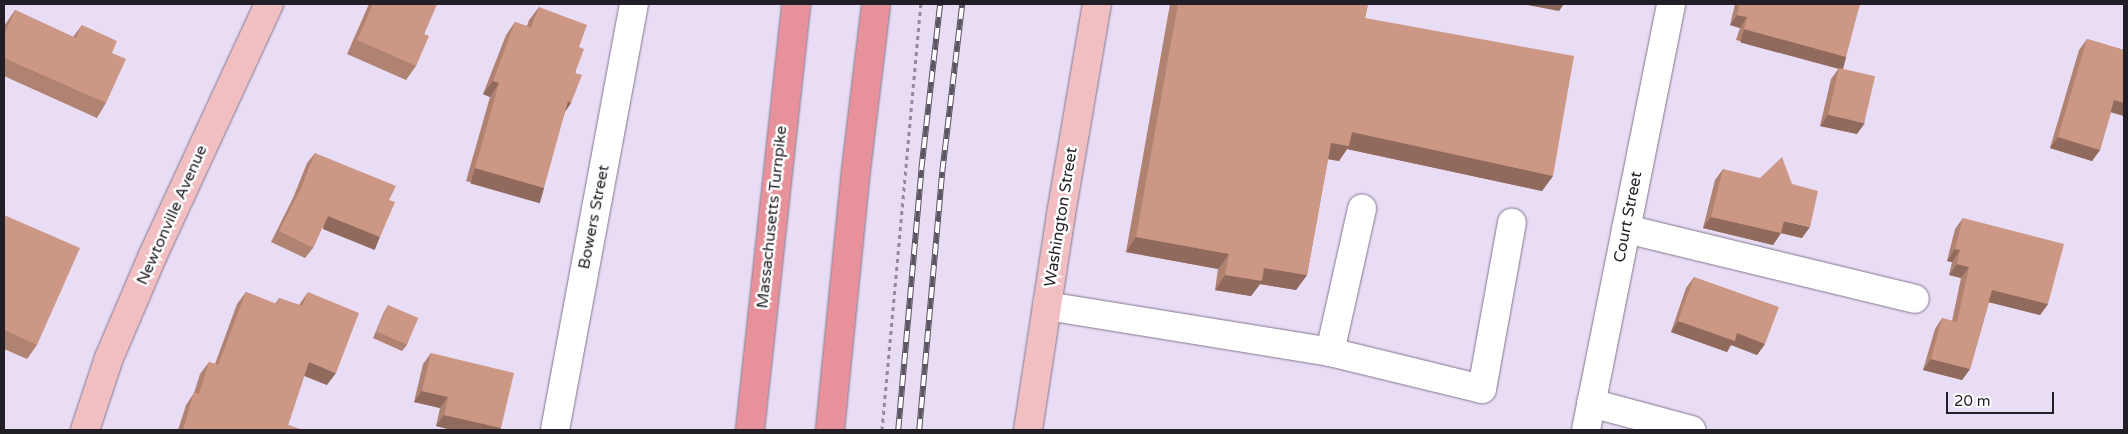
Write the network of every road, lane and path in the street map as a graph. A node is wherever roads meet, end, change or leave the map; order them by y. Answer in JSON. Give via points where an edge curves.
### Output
{"nodes":[{"id":1,"x":270,"y":4,"type":"edge"},
{"id":2,"x":634,"y":4,"type":"edge"},
{"id":3,"x":796,"y":4,"type":"edge"},
{"id":4,"x":876,"y":4,"type":"edge"},
{"id":5,"x":921,"y":4,"type":"edge"},
{"id":6,"x":1098,"y":4,"type":"edge"},
{"id":7,"x":1671,"y":4,"type":"edge"},
{"id":8,"x":1362,"y":209,"type":"dead end"},
{"id":9,"x":1512,"y":223,"type":"dead end"},
{"id":10,"x":1626,"y":228,"type":"junction"},
{"id":11,"x":1915,"y":299,"type":"dead end"},
{"id":12,"x":1047,"y":306,"type":"junction"},
{"id":13,"x":1330,"y":352,"type":"junction"},
{"id":14,"x":1591,"y":403,"type":"junction"},
{"id":15,"x":86,"y":430,"type":"edge"},
{"id":16,"x":555,"y":430,"type":"edge"},
{"id":17,"x":750,"y":430,"type":"edge"},
{"id":18,"x":830,"y":430,"type":"edge"},
{"id":19,"x":882,"y":430,"type":"edge"},
{"id":20,"x":1028,"y":430,"type":"edge"},
{"id":21,"x":1586,"y":430,"type":"edge"},
{"id":22,"x":1691,"y":430,"type":"edge"}],
"edges":[{"from":1,"to":15,"type":"main road","name":"Newtonville Avenue","via":[[153,255],[109,358]]},
{"from":2,"to":16,"type":"street","name":"Bowers Street"},
{"from":3,"to":17,"type":"highway","name":"Massachusetts Turnpike"},
{"from":4,"to":18,"type":"highway"},
{"from":5,"to":19,"type":"path"},
{"from":6,"to":12,"type":"main road","name":"Washington Street"},
{"from":7,"to":10,"type":"street","name":"Court Street"},
{"from":8,"to":13,"type":"street"},
{"from":9,"to":13,"type":"street","via":[[1482,389]]},
{"from":10,"to":11,"type":"street"},
{"from":10,"to":14,"type":"street","name":"Court Street"},
{"from":12,"to":13,"type":"street"},
{"from":12,"to":20,"type":"main road","name":"Washington Street"},
{"from":14,"to":21,"type":"street","name":"Court Street"},
{"from":14,"to":22,"type":"street"}]}
